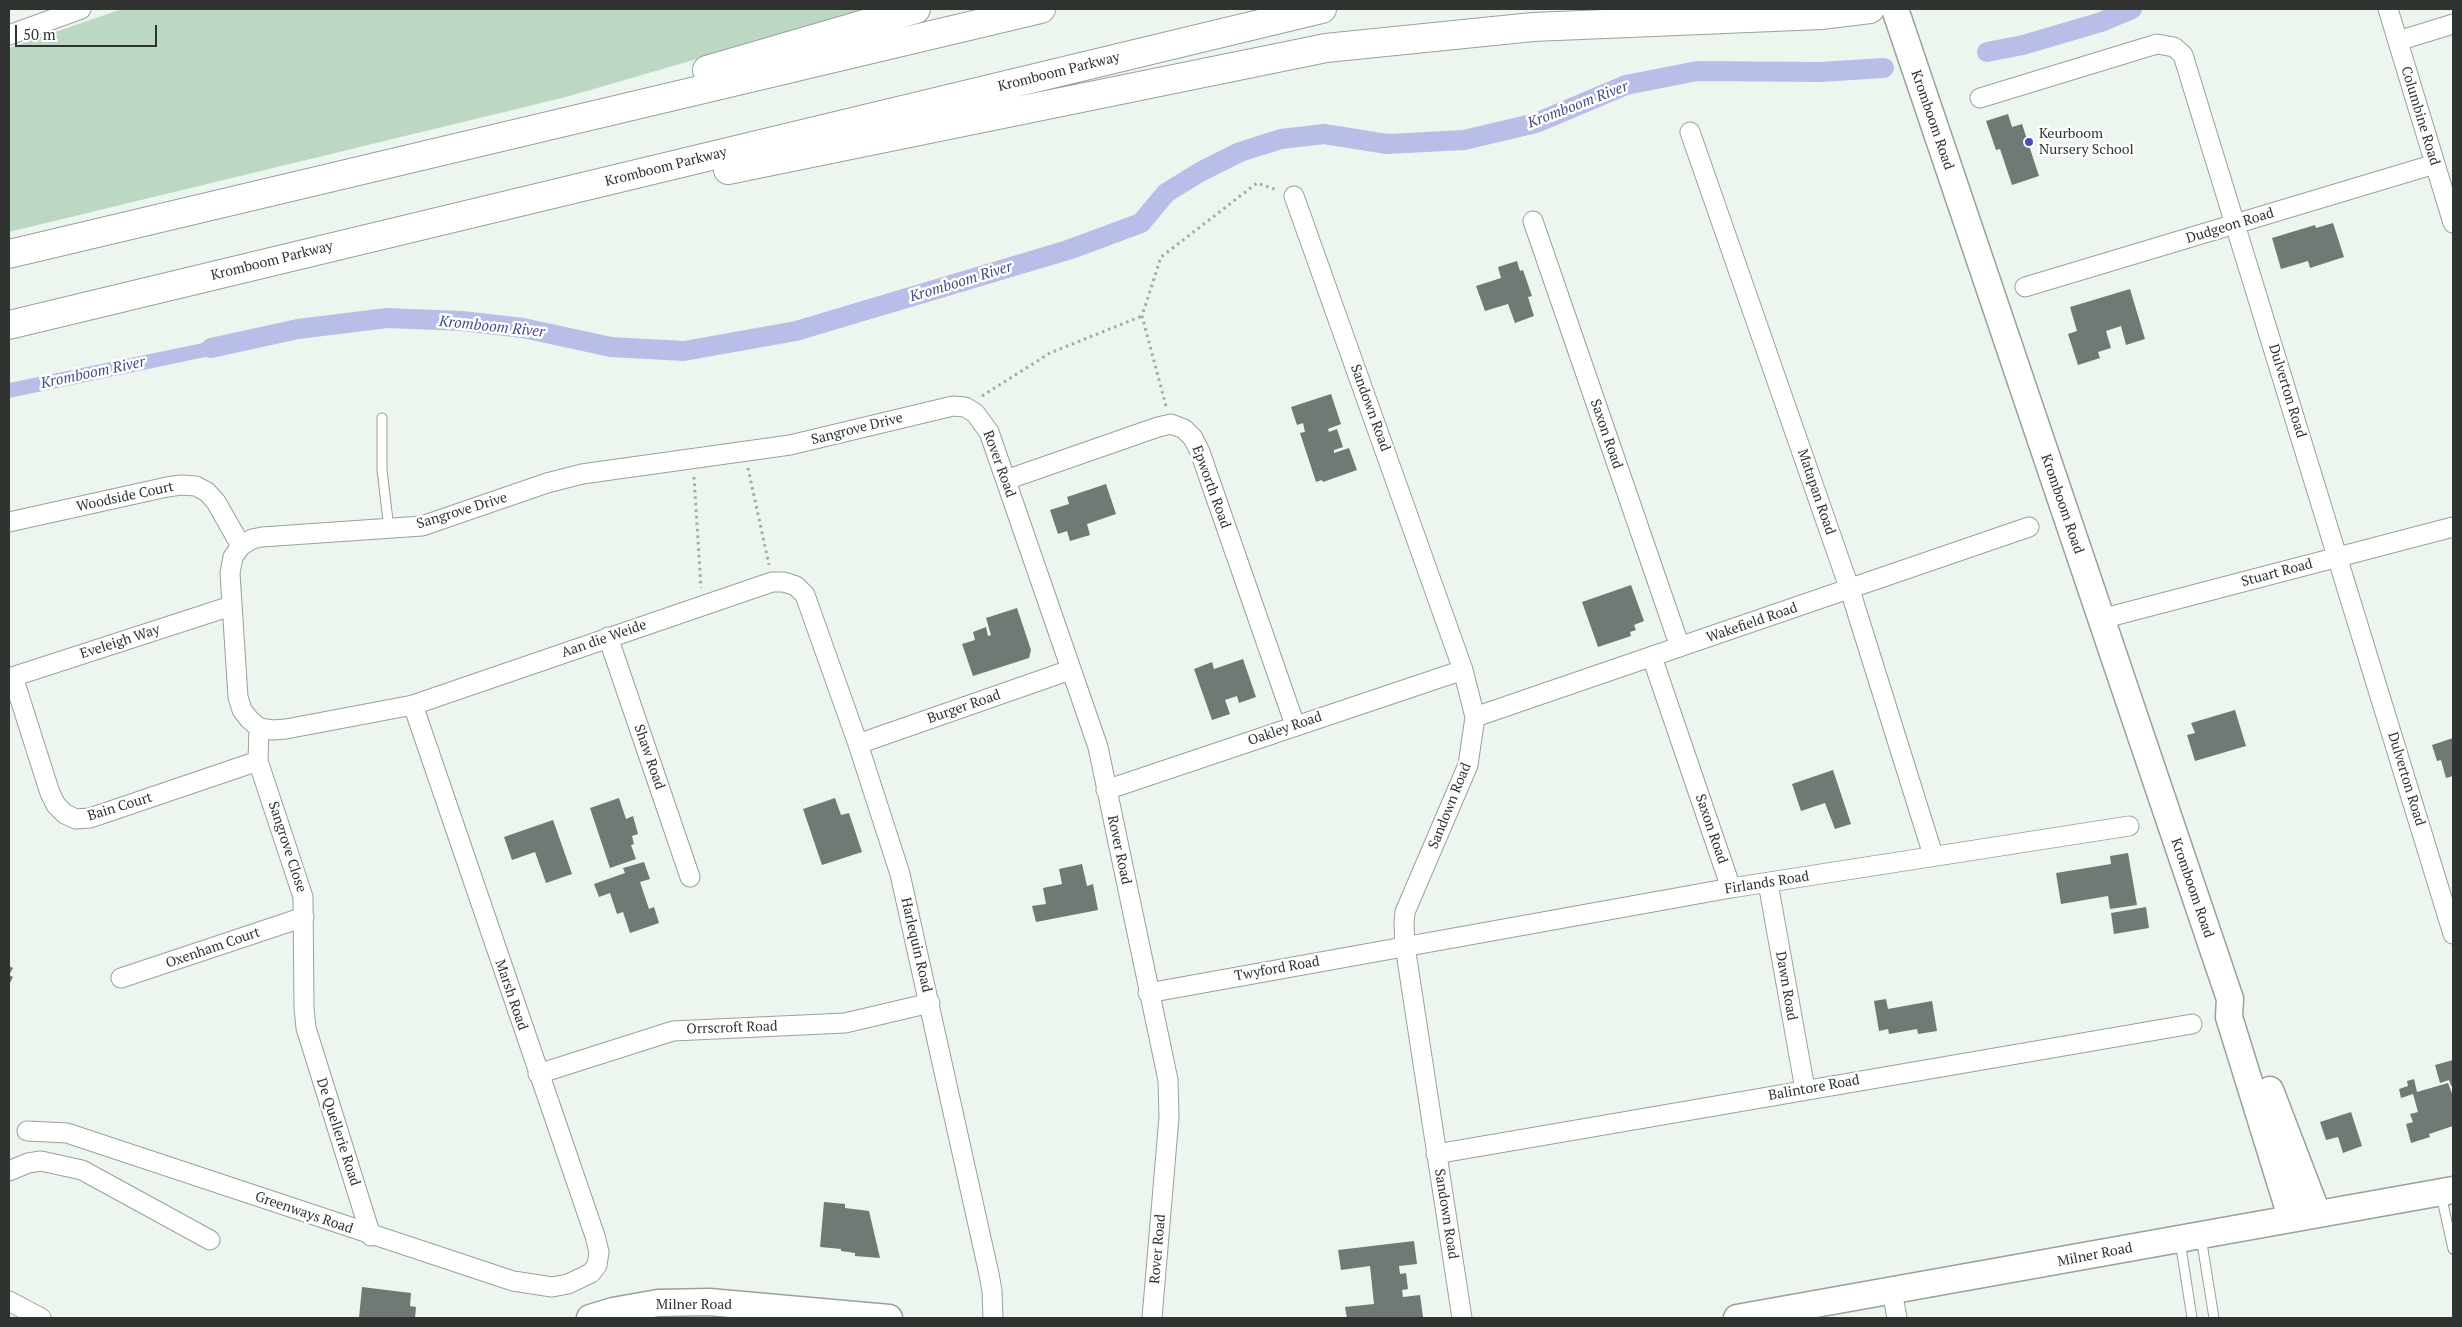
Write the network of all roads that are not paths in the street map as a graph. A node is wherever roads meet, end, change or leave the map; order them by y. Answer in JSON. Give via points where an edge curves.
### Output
{"nodes":[{"id":1,"x":81,"y":9,"type":"edge"},
{"id":2,"x":916,"y":9,"type":"edge"},
{"id":3,"x":1041,"y":9,"type":"edge"},
{"id":4,"x":1322,"y":9,"type":"edge"},
{"id":5,"x":1870,"y":9,"type":"edge"},
{"id":6,"x":2388,"y":9,"type":"edge"},
{"id":7,"x":1898,"y":21,"type":"edge"},
{"id":8,"x":2453,"y":24,"type":"edge"},
{"id":9,"x":9,"y":35,"type":"edge"},
{"id":10,"x":2398,"y":41,"type":"junction"},
{"id":11,"x":1980,"y":98,"type":"dead end"},
{"id":12,"x":1690,"y":132,"type":"dead end"},
{"id":13,"x":403,"y":160,"type":"junction"},
{"id":14,"x":2435,"y":164,"type":"junction"},
{"id":15,"x":568,"y":190,"type":"junction"},
{"id":16,"x":1294,"y":196,"type":"road end"},
{"id":17,"x":1533,"y":221,"type":"dead end"},
{"id":18,"x":2453,"y":223,"type":"edge"},
{"id":19,"x":2236,"y":224,"type":"junction"},
{"id":20,"x":9,"y":254,"type":"edge"},
{"id":21,"x":2025,"y":287,"type":"dead end"},
{"id":22,"x":9,"y":324,"type":"edge"},
{"id":23,"x":965,"y":407,"type":"joint"},
{"id":24,"x":382,"y":418,"type":"dead end"},
{"id":25,"x":1006,"y":480,"type":"junction"},
{"id":26,"x":9,"y":522,"type":"edge"},
{"id":27,"x":2029,"y":527,"type":"dead end"},
{"id":28,"x":2453,"y":527,"type":"edge"},
{"id":29,"x":390,"y":529,"type":"junction"},
{"id":30,"x":241,"y":546,"type":"junction"},
{"id":31,"x":2338,"y":557,"type":"junction"},
{"id":32,"x":796,"y":586,"type":"joint"},
{"id":33,"x":1850,"y":590,"type":"junction"},
{"id":34,"x":231,"y":606,"type":"junction"},
{"id":35,"x":2101,"y":619,"type":"junction"},
{"id":36,"x":608,"y":637,"type":"junction"},
{"id":37,"x":1680,"y":647,"type":"junction"},
{"id":38,"x":1652,"y":657,"type":"junction"},
{"id":39,"x":1070,"y":670,"type":"junction"},
{"id":40,"x":1463,"y":670,"type":"junction"},
{"id":41,"x":11,"y":677,"type":"edge"},
{"id":42,"x":413,"y":705,"type":"junction"},
{"id":43,"x":1475,"y":717,"type":"junction"},
{"id":44,"x":1295,"y":725,"type":"junction"},
{"id":45,"x":259,"y":728,"type":"junction"},
{"id":46,"x":858,"y":744,"type":"junction"},
{"id":47,"x":258,"y":761,"type":"junction"},
{"id":48,"x":1106,"y":790,"type":"junction"},
{"id":49,"x":2129,"y":826,"type":"dead end"},
{"id":50,"x":1934,"y":855,"type":"junction"},
{"id":51,"x":690,"y":877,"type":"dead end"},
{"id":52,"x":1768,"y":883,"type":"junction"},
{"id":53,"x":1731,"y":888,"type":"junction"},
{"id":54,"x":304,"y":917,"type":"junction"},
{"id":55,"x":2453,"y":934,"type":"edge"},
{"id":56,"x":1405,"y":946,"type":"junction"},
{"id":57,"x":121,"y":978,"type":"dead end"},
{"id":58,"x":1148,"y":993,"type":"junction"},
{"id":59,"x":2230,"y":999,"type":"junction"},
{"id":60,"x":930,"y":1003,"type":"junction"},
{"id":61,"x":2192,"y":1024,"type":"dead end"},
{"id":62,"x":306,"y":1028,"type":"joint"},
{"id":63,"x":538,"y":1074,"type":"junction"},
{"id":64,"x":1805,"y":1089,"type":"junction"},
{"id":65,"x":27,"y":1131,"type":"dead end"},
{"id":66,"x":1436,"y":1154,"type":"junction"},
{"id":67,"x":9,"y":1171,"type":"edge"},
{"id":68,"x":2447,"y":1191,"type":"edge"},
{"id":69,"x":2317,"y":1213,"type":"junction"},
{"id":70,"x":2291,"y":1217,"type":"junction"},
{"id":71,"x":371,"y":1236,"type":"junction"},
{"id":72,"x":2190,"y":1236,"type":"junction"},
{"id":73,"x":210,"y":1240,"type":"dead end"},
{"id":74,"x":2453,"y":1249,"type":"edge"},
{"id":75,"x":582,"y":1279,"type":"joint"},
{"id":76,"x":1892,"y":1291,"type":"junction"},
{"id":77,"x":9,"y":1301,"type":"edge"},
{"id":78,"x":41,"y":1318,"type":"edge"},
{"id":79,"x":590,"y":1318,"type":"edge"},
{"id":80,"x":889,"y":1318,"type":"edge"},
{"id":81,"x":993,"y":1318,"type":"edge"},
{"id":82,"x":1152,"y":1318,"type":"edge"},
{"id":83,"x":1462,"y":1318,"type":"edge"},
{"id":84,"x":1737,"y":1318,"type":"edge"},
{"id":85,"x":1897,"y":1318,"type":"edge"},
{"id":86,"x":2192,"y":1318,"type":"edge"},
{"id":87,"x":2214,"y":1318,"type":"edge"}],
"edges":[{"from":1,"to":9,"type":"street"},
{"from":2,"to":13,"type":"highway"},
{"from":3,"to":13,"type":"highway"},
{"from":4,"to":15,"type":"highway","name":"Kromboom Parkway"},
{"from":5,"to":15,"type":"highway","via":[[1821,15],[1533,27],[1326,48],[624,193],[590,196]]},
{"from":6,"to":10,"type":"street","name":"Columbine Road"},
{"from":7,"to":35,"type":"street","name":"Kromboom Road"},
{"from":8,"to":10,"type":"street"},
{"from":10,"to":14,"type":"street","name":"Columbine Road"},
{"from":11,"to":19,"type":"street","name":"Dulverton Road","via":[[2157,44],[2174,47],[2186,60]]},
{"from":12,"to":33,"type":"street","name":"Matapan Road"},
{"from":13,"to":20,"type":"highway"},
{"from":14,"to":18,"type":"street","name":"Columbine Road"},
{"from":14,"to":19,"type":"street","name":"Dudgeon Road"},
{"from":15,"to":22,"type":"highway","name":"Kromboom Parkway"},
{"from":16,"to":40,"type":"street","name":"Sandown Road"},
{"from":17,"to":37,"type":"street","name":"Saxon Road"},
{"from":19,"to":21,"type":"street","name":"Dudgeon Road"},
{"from":19,"to":31,"type":"street","name":"Dulverton Road"},
{"from":23,"to":25,"type":"street","name":"Rover Road","via":[[975,413],[989,432]]},
{"from":23,"to":29,"type":"street","name":"Sangrove Drive","via":[[939,408],[790,445],[565,478],[440,521]]},
{"from":24,"to":29,"type":"lane","via":[[382,470]]},
{"from":25,"to":39,"type":"street","name":"Rover Road"},
{"from":25,"to":44,"type":"street","name":"Epworth Road","via":[[1158,427],[1171,424],[1184,429],[1200,452]]},
{"from":26,"to":30,"type":"street","name":"Woodside Court","via":[[166,487],[196,486],[216,502]]},
{"from":27,"to":33,"type":"street","name":"Wakefield Road"},
{"from":28,"to":31,"type":"street","name":"Stuart Road"},
{"from":29,"to":30,"type":"street","name":"Sangrove Drive","via":[[262,537]]},
{"from":30,"to":34,"type":"street","via":[[233,557],[230,573]]},
{"from":31,"to":35,"type":"street","name":"Stuart Road"},
{"from":31,"to":55,"type":"street","name":"Dulverton Road"},
{"from":32,"to":36,"type":"street","name":"Aan die Weide","via":[[772,582]]},
{"from":32,"to":46,"type":"street","name":"Harlequin Road","via":[[813,611]]},
{"from":33,"to":37,"type":"street","name":"Wakefield Road"},
{"from":33,"to":50,"type":"street","name":"Matapan Road"},
{"from":34,"to":41,"type":"street","name":"Eveleigh Way"},
{"from":34,"to":45,"type":"street","via":[[238,697],[242,710]]},
{"from":35,"to":59,"type":"street","name":"Kromboom Road"},
{"from":36,"to":42,"type":"street","name":"Aan die Weide"},
{"from":36,"to":51,"type":"street","name":"Shaw Road"},
{"from":37,"to":38,"type":"street","name":"Wakefield Road"},
{"from":38,"to":43,"type":"street","name":"Wakefield Road"},
{"from":38,"to":53,"type":"street","name":"Saxon Road"},
{"from":39,"to":46,"type":"street","name":"Burger Road"},
{"from":39,"to":48,"type":"street","name":"Rover Road","via":[[1098,747]]},
{"from":40,"to":43,"type":"street","name":"Sandown Road"},
{"from":40,"to":44,"type":"street","name":"Oakley Road"},
{"from":41,"to":47,"type":"street","name":"Bain Court","via":[[50,793],[65,814],[76,819],[90,818]]},
{"from":42,"to":45,"type":"street","via":[[286,729]]},
{"from":42,"to":63,"type":"street","name":"Marsh Road"},
{"from":43,"to":56,"type":"street","name":"Sandown Road","via":[[1472,748],[1462,783],[1406,912]]},
{"from":44,"to":48,"type":"street","name":"Oakley Road"},
{"from":45,"to":47,"type":"street","name":"Sangrove Close"},
{"from":46,"to":60,"type":"street","name":"Harlequin Road","via":[[900,874]]},
{"from":47,"to":54,"type":"street","name":"Sangrove Close","via":[[299,881]]},
{"from":48,"to":58,"type":"street","name":"Rover Road"},
{"from":49,"to":50,"type":"street","name":"Firlands Road"},
{"from":50,"to":52,"type":"street","name":"Firlands Road"},
{"from":52,"to":53,"type":"street","name":"Firlands Road"},
{"from":52,"to":64,"type":"street","name":"Dawn Road"},
{"from":53,"to":56,"type":"street","name":"Firlands Road"},
{"from":54,"to":57,"type":"street","name":"Oxenham Court"},
{"from":54,"to":62,"type":"street","name":"Sangrove Close"},
{"from":56,"to":58,"type":"street","name":"Twyford Road"},
{"from":56,"to":66,"type":"street","name":"Sandown Road"},
{"from":58,"to":82,"type":"street","name":"Rover Road","via":[[1170,1099]]},
{"from":59,"to":69,"type":"street","name":"Kromboom Road","via":[[2242,1014]]},
{"from":59,"to":70,"type":"street","name":"Kromboom Road","via":[[2229,1017]]},
{"from":60,"to":63,"type":"street","name":"Orrscroft Road","via":[[845,1023],[673,1032]]},
{"from":60,"to":81,"type":"street","name":"Harlequin Road","via":[[989,1274]]},
{"from":61,"to":64,"type":"street","name":"Balintore Road"},
{"from":62,"to":71,"type":"street","name":"De Quellerie Road"},
{"from":63,"to":75,"type":"street","name":"Marsh Road","via":[[599,1252],[597,1265]]},
{"from":64,"to":66,"type":"street","name":"Balintore Road"},
{"from":65,"to":71,"type":"street","name":"Greenways Road","via":[[67,1133]]},
{"from":66,"to":83,"type":"street","name":"Sandown Road"},
{"from":67,"to":73,"type":"street","via":[[41,1161],[75,1168],[98,1177]]},
{"from":68,"to":69,"type":"street","name":"Milner Road"},
{"from":68,"to":74,"type":"lane"},
{"from":69,"to":70,"type":"street","name":"Milner Road"},
{"from":70,"to":72,"type":"street","name":"Milner Road"},
{"from":71,"to":75,"type":"street","name":"Greenways Road","via":[[513,1281],[552,1286]]},
{"from":72,"to":76,"type":"street","name":"Milner Road"},
{"from":72,"to":86,"type":"lane"},
{"from":72,"to":87,"type":"lane"},
{"from":76,"to":84,"type":"street","name":"Milner Road"},
{"from":76,"to":85,"type":"street"},
{"from":77,"to":78,"type":"street"},
{"from":79,"to":80,"type":"street","name":"Milner Road","via":[[658,1303],[708,1302]]}]}
